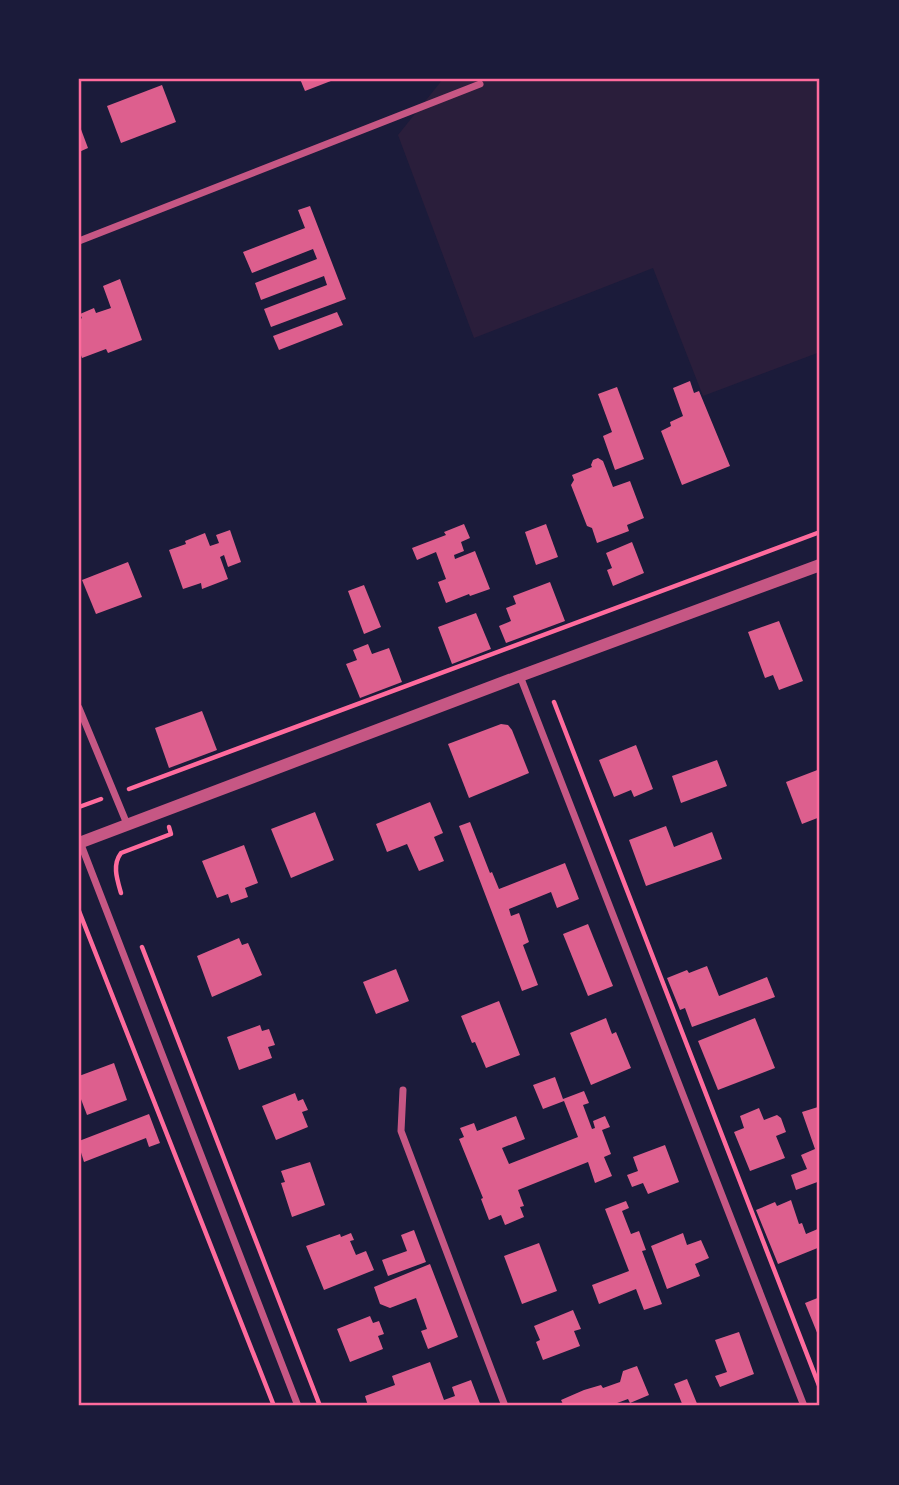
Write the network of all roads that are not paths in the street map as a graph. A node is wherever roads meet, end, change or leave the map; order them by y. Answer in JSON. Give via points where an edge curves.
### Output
{"nodes":[{"id":1,"x":480,"y":83,"type":"dead end"},
{"id":2,"x":79,"y":240,"type":"edge"},
{"id":3,"x":820,"y":565,"type":"edge"},
{"id":4,"x":520,"y":676,"type":"junction"},
{"id":5,"x":79,"y":708,"type":"edge"},
{"id":6,"x":127,"y":824,"type":"junction"},
{"id":7,"x":80,"y":843,"type":"edge"},
{"id":8,"x":403,"y":1090,"type":"dead end"},
{"id":9,"x":298,"y":1406,"type":"edge"},
{"id":10,"x":505,"y":1406,"type":"edge"},
{"id":11,"x":804,"y":1406,"type":"edge"}],
"edges":[{"from":1,"to":2,"type":"street"},
{"from":3,"to":4,"type":"street"},
{"from":4,"to":6,"type":"street"},
{"from":4,"to":11,"type":"street"},
{"from":5,"to":6,"type":"street"},
{"from":6,"to":7,"type":"street"},
{"from":7,"to":9,"type":"street"},
{"from":8,"to":10,"type":"street","via":[[401,1131]]}]}
